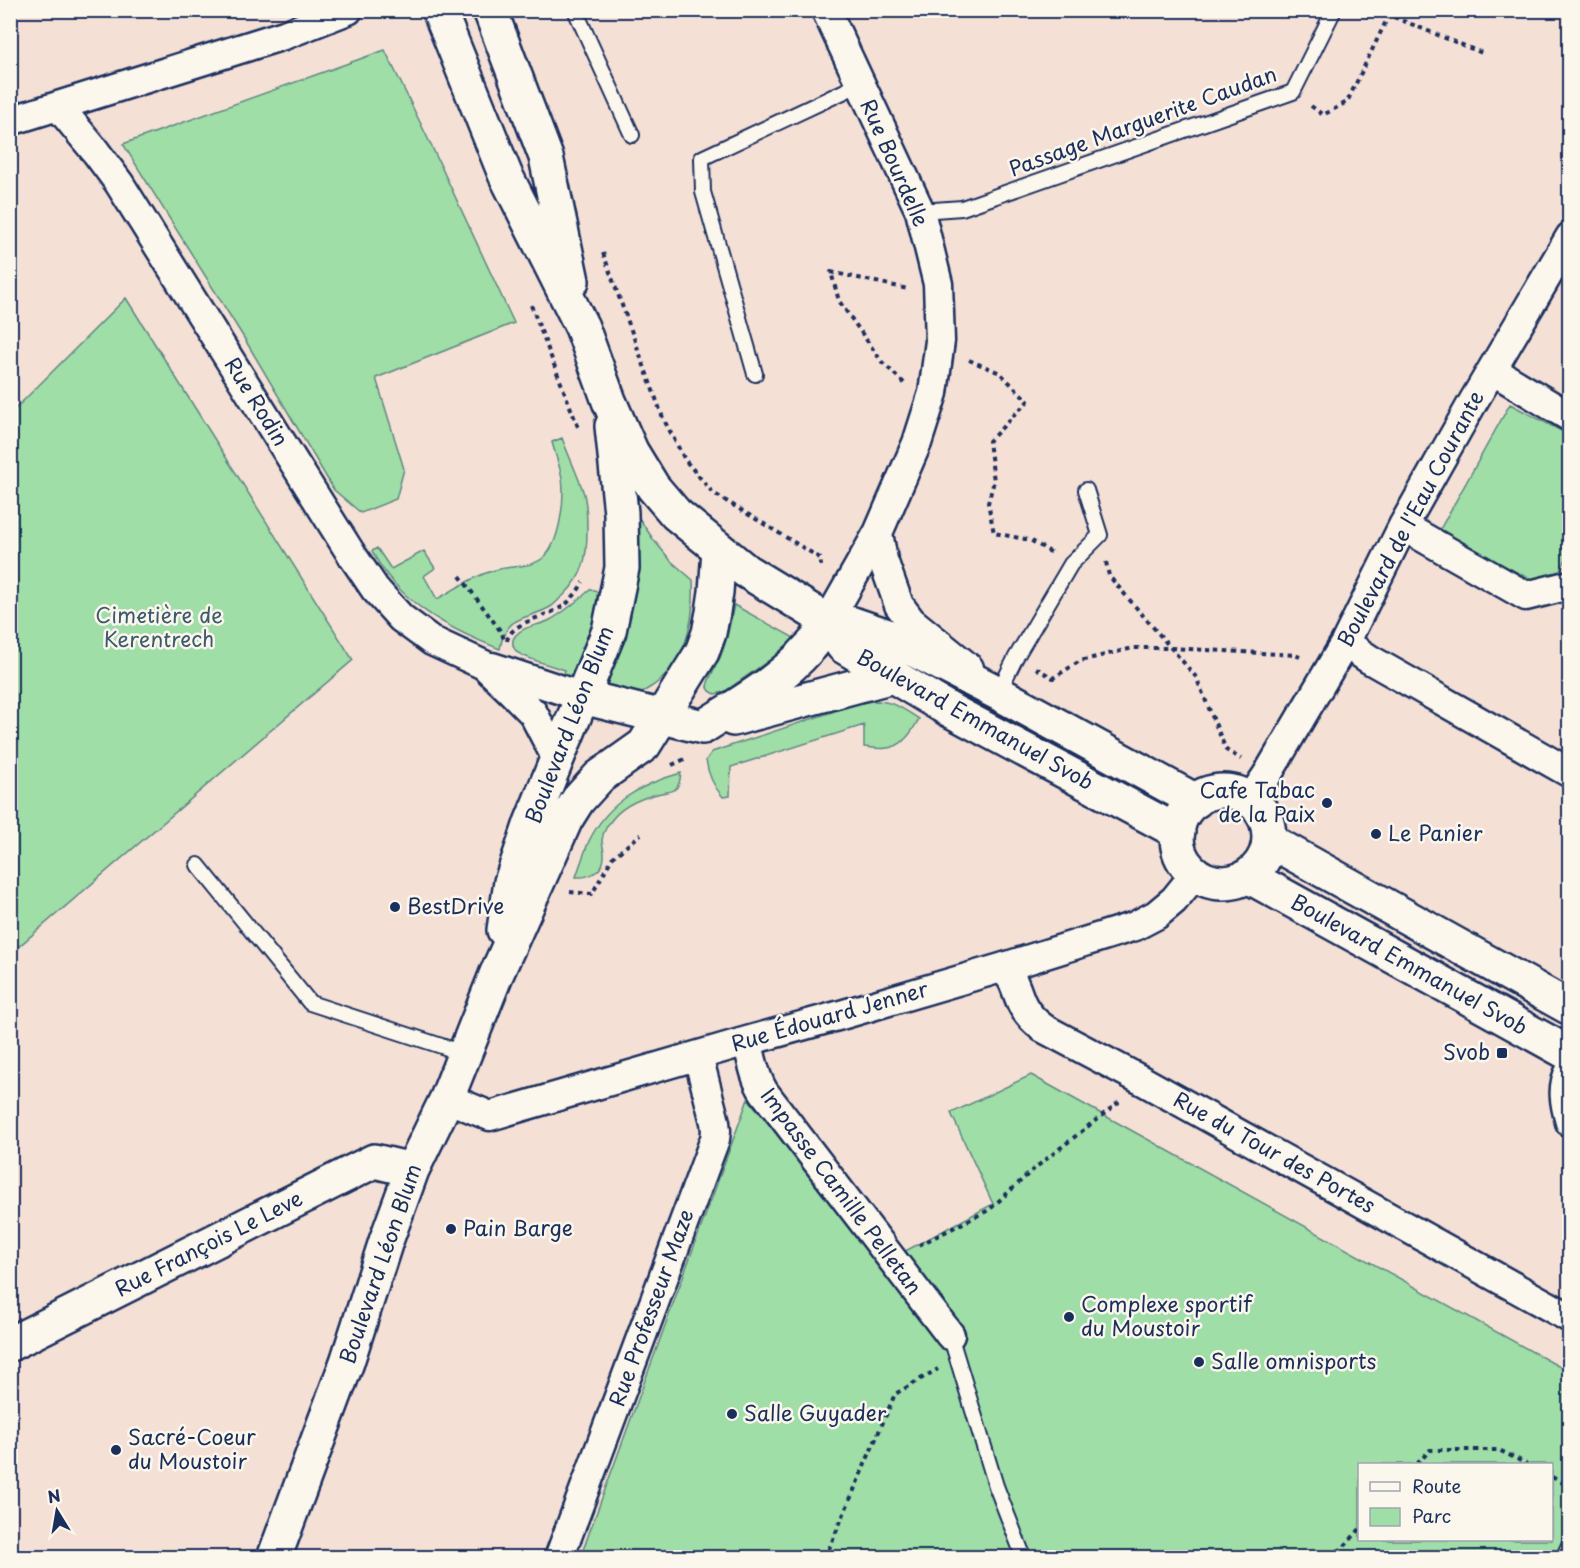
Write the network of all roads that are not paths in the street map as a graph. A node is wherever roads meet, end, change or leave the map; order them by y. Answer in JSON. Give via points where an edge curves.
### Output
{"nodes":[{"id":1,"x":348,"y":10,"type":"edge"},
{"id":2,"x":439,"y":10,"type":"edge"},
{"id":3,"x":490,"y":10,"type":"edge"},
{"id":4,"x":575,"y":10,"type":"edge"},
{"id":5,"x":826,"y":10,"type":"edge"},
{"id":6,"x":1334,"y":10,"type":"edge"},
{"id":7,"x":860,"y":84,"type":"junction"},
{"id":8,"x":58,"y":106,"type":"junction"},
{"id":9,"x":10,"y":121,"type":"edge"},
{"id":10,"x":632,"y":135,"type":"dead end"},
{"id":11,"x":920,"y":211,"type":"junction"},
{"id":12,"x":1569,"y":237,"type":"edge"},
{"id":13,"x":582,"y":327,"type":"junction"},
{"id":14,"x":1492,"y":369,"type":"junction"},
{"id":15,"x":755,"y":374,"type":"dead end"},
{"id":16,"x":609,"y":400,"type":"junction"},
{"id":17,"x":1569,"y":417,"type":"edge"},
{"id":18,"x":1086,"y":490,"type":"dead end"},
{"id":19,"x":1403,"y":526,"type":"junction"},
{"id":20,"x":878,"y":533,"type":"junction"},
{"id":21,"x":719,"y":550,"type":"junction"},
{"id":22,"x":1569,"y":585,"type":"edge"},
{"id":23,"x":828,"y":621,"type":"junction"},
{"id":24,"x":1345,"y":643,"type":"junction"},
{"id":25,"x":497,"y":669,"type":"junction"},
{"id":26,"x":893,"y":676,"type":"junction"},
{"id":27,"x":998,"y":693,"type":"junction"},
{"id":28,"x":583,"y":697,"type":"junction"},
{"id":29,"x":662,"y":716,"type":"junction"},
{"id":30,"x":703,"y":727,"type":"junction"},
{"id":31,"x":644,"y":745,"type":"junction"},
{"id":32,"x":557,"y":759,"type":"junction"},
{"id":33,"x":1569,"y":773,"type":"edge"},
{"id":34,"x":1258,"y":788,"type":"junction"},
{"id":35,"x":1196,"y":801,"type":"junction"},
{"id":36,"x":1178,"y":832,"type":"junction"},
{"id":37,"x":1270,"y":841,"type":"junction"},
{"id":38,"x":198,"y":865,"type":"dead end"},
{"id":39,"x":1196,"y":874,"type":"junction"},
{"id":40,"x":1248,"y":876,"type":"junction"},
{"id":41,"x":1001,"y":968,"type":"junction"},
{"id":42,"x":496,"y":975,"type":"junction"},
{"id":43,"x":1569,"y":1008,"type":"edge"},
{"id":44,"x":747,"y":1041,"type":"junction"},
{"id":45,"x":466,"y":1054,"type":"junction"},
{"id":46,"x":1569,"y":1054,"type":"edge"},
{"id":47,"x":698,"y":1056,"type":"junction"},
{"id":48,"x":1569,"y":1071,"type":"edge"},
{"id":49,"x":447,"y":1098,"type":"junction"},
{"id":50,"x":1569,"y":1122,"type":"edge"},
{"id":51,"x":411,"y":1170,"type":"junction"},
{"id":52,"x":1569,"y":1318,"type":"edge"},
{"id":53,"x":10,"y":1344,"type":"edge"},
{"id":54,"x":953,"y":1346,"type":"joint"},
{"id":55,"x":1569,"y":1543,"type":"edge"},
{"id":56,"x":274,"y":1557,"type":"edge"},
{"id":57,"x":559,"y":1557,"type":"edge"},
{"id":58,"x":1024,"y":1557,"type":"edge"},
{"id":59,"x":1563,"y":1557,"type":"edge"}],
"edges":[{"from":1,"to":8,"type":"street","via":[[284,35]]},
{"from":2,"to":13,"type":"main road","via":[[505,174]]},
{"from":3,"to":13,"type":"main road","via":[[546,157]]},
{"from":4,"to":10,"type":"lane"},
{"from":5,"to":7,"type":"street","name":"Rue Bourdelle"},
{"from":6,"to":11,"type":"lane","name":"Passage Marguerite Caudan","via":[[1293,92],[963,208]]},
{"from":7,"to":11,"type":"street","name":"Rue Bourdelle"},
{"from":7,"to":15,"type":"lane","via":[[702,158],[703,192]]},
{"from":8,"to":9,"type":"street"},
{"from":8,"to":25,"type":"street","name":"Rue Rodin","via":[[119,183],[375,589],[401,618],[432,641]]},
{"from":11,"to":20,"type":"street","name":"Rue Bourdelle","via":[[938,284],[940,341],[933,393],[917,443]]},
{"from":12,"to":14,"type":"street","name":"Boulevard de l'Eau Courante"},
{"from":13,"to":16,"type":"main road"},
{"from":14,"to":17,"type":"street"},
{"from":14,"to":19,"type":"street","name":"Boulevard de l'Eau Courante"},
{"from":16,"to":21,"type":"main road","via":[[631,451],[653,487],[676,514]]},
{"from":16,"to":28,"type":"main road","name":"Boulevard Léon Blum","via":[[621,513],[622,568],[609,631]]},
{"from":18,"to":27,"type":"lane","via":[[1100,535],[1071,564]]},
{"from":19,"to":22,"type":"street","via":[[1526,596]]},
{"from":19,"to":24,"type":"street","name":"Boulevard de l'Eau Courante"},
{"from":20,"to":23,"type":"street","name":"Rue Bourdelle"},
{"from":20,"to":27,"type":"street","via":[[899,605],[911,621]]},
{"from":21,"to":23,"type":"main road"},
{"from":21,"to":29,"type":"main road","name":"Boulevard Léon Blum","via":[[709,633],[702,652]]},
{"from":23,"to":26,"type":"main road","name":"Boulevard Emmanuel Svob","via":[[843,646]]},
{"from":23,"to":27,"type":"main road","name":"Boulevard Emmanuel Svob","via":[[853,624],[885,635]]},
{"from":23,"to":30,"type":"main road","via":[[811,647],[790,667]]},
{"from":24,"to":33,"type":"street"},
{"from":24,"to":34,"type":"street","name":"Boulevard de l'Eau Courante"},
{"from":25,"to":28,"type":"street","name":"Rue Rodin"},
{"from":25,"to":32,"type":"street","name":"Rue Rodin","via":[[533,713]]},
{"from":26,"to":30,"type":"main road"},
{"from":26,"to":36,"type":"main road","name":"Boulevard Emmanuel Svob"},
{"from":27,"to":35,"type":"main road","name":"Boulevard Emmanuel Svob"},
{"from":28,"to":29,"type":"main road"},
{"from":28,"to":32,"type":"main road","name":"Boulevard Léon Blum"},
{"from":29,"to":30,"type":"main road"},
{"from":29,"to":31,"type":"main road","name":"Boulevard Léon Blum"},
{"from":30,"to":31,"type":"main road"},
{"from":31,"to":42,"type":"main road","name":"Boulevard Léon Blum","via":[[598,777],[578,800]]},
{"from":32,"to":42,"type":"main road","name":"Boulevard Léon Blum","via":[[511,882]]},
{"from":34,"to":35,"type":"main road","via":[[1237,794],[1209,794]]},
{"from":34,"to":37,"type":"main road"},
{"from":35,"to":36,"type":"main road","via":[[1187,809]]},
{"from":36,"to":39,"type":"main road","via":[[1181,855]]},
{"from":37,"to":40,"type":"main road","via":[[1259,867]]},
{"from":37,"to":43,"type":"main road","name":"Boulevard Emmanuel Svob"},
{"from":38,"to":45,"type":"lane","via":[[310,1003]]},
{"from":39,"to":40,"type":"main road","via":[[1222,883]]},
{"from":39,"to":41,"type":"street","name":"Rue Édouard Jenner","via":[[1174,900],[1135,926]]},
{"from":40,"to":46,"type":"main road","name":"Boulevard Emmanuel Svob"},
{"from":41,"to":44,"type":"street","name":"Rue Édouard Jenner"},
{"from":41,"to":52,"type":"street","name":"Rue du Tour des Portes","via":[[1011,976],[1032,1019],[1043,1028]]},
{"from":42,"to":45,"type":"main road","name":"Boulevard Léon Blum"},
{"from":44,"to":47,"type":"street","name":"Rue Édouard Jenner"},
{"from":44,"to":54,"type":"street","name":"Impasse Camille Pelletan","via":[[760,1085]]},
{"from":45,"to":49,"type":"main road","name":"Boulevard Léon Blum"},
{"from":47,"to":49,"type":"street","name":"Rue Édouard Jenner","via":[[490,1116]]},
{"from":47,"to":57,"type":"street","name":"Rue Professeur Maze","via":[[715,1122],[715,1139]]},
{"from":48,"to":50,"type":"street","via":[[1564,1095]]},
{"from":49,"to":51,"type":"main road","name":"Boulevard Léon Blum"},
{"from":51,"to":53,"type":"main road","name":"Rue François Le Leve","via":[[374,1161]]},
{"from":51,"to":56,"type":"main road","name":"Boulevard Léon Blum","via":[[347,1362]]},
{"from":54,"to":58,"type":"lane","via":[[996,1486]]},
{"from":55,"to":59,"type":"lane"}]}
